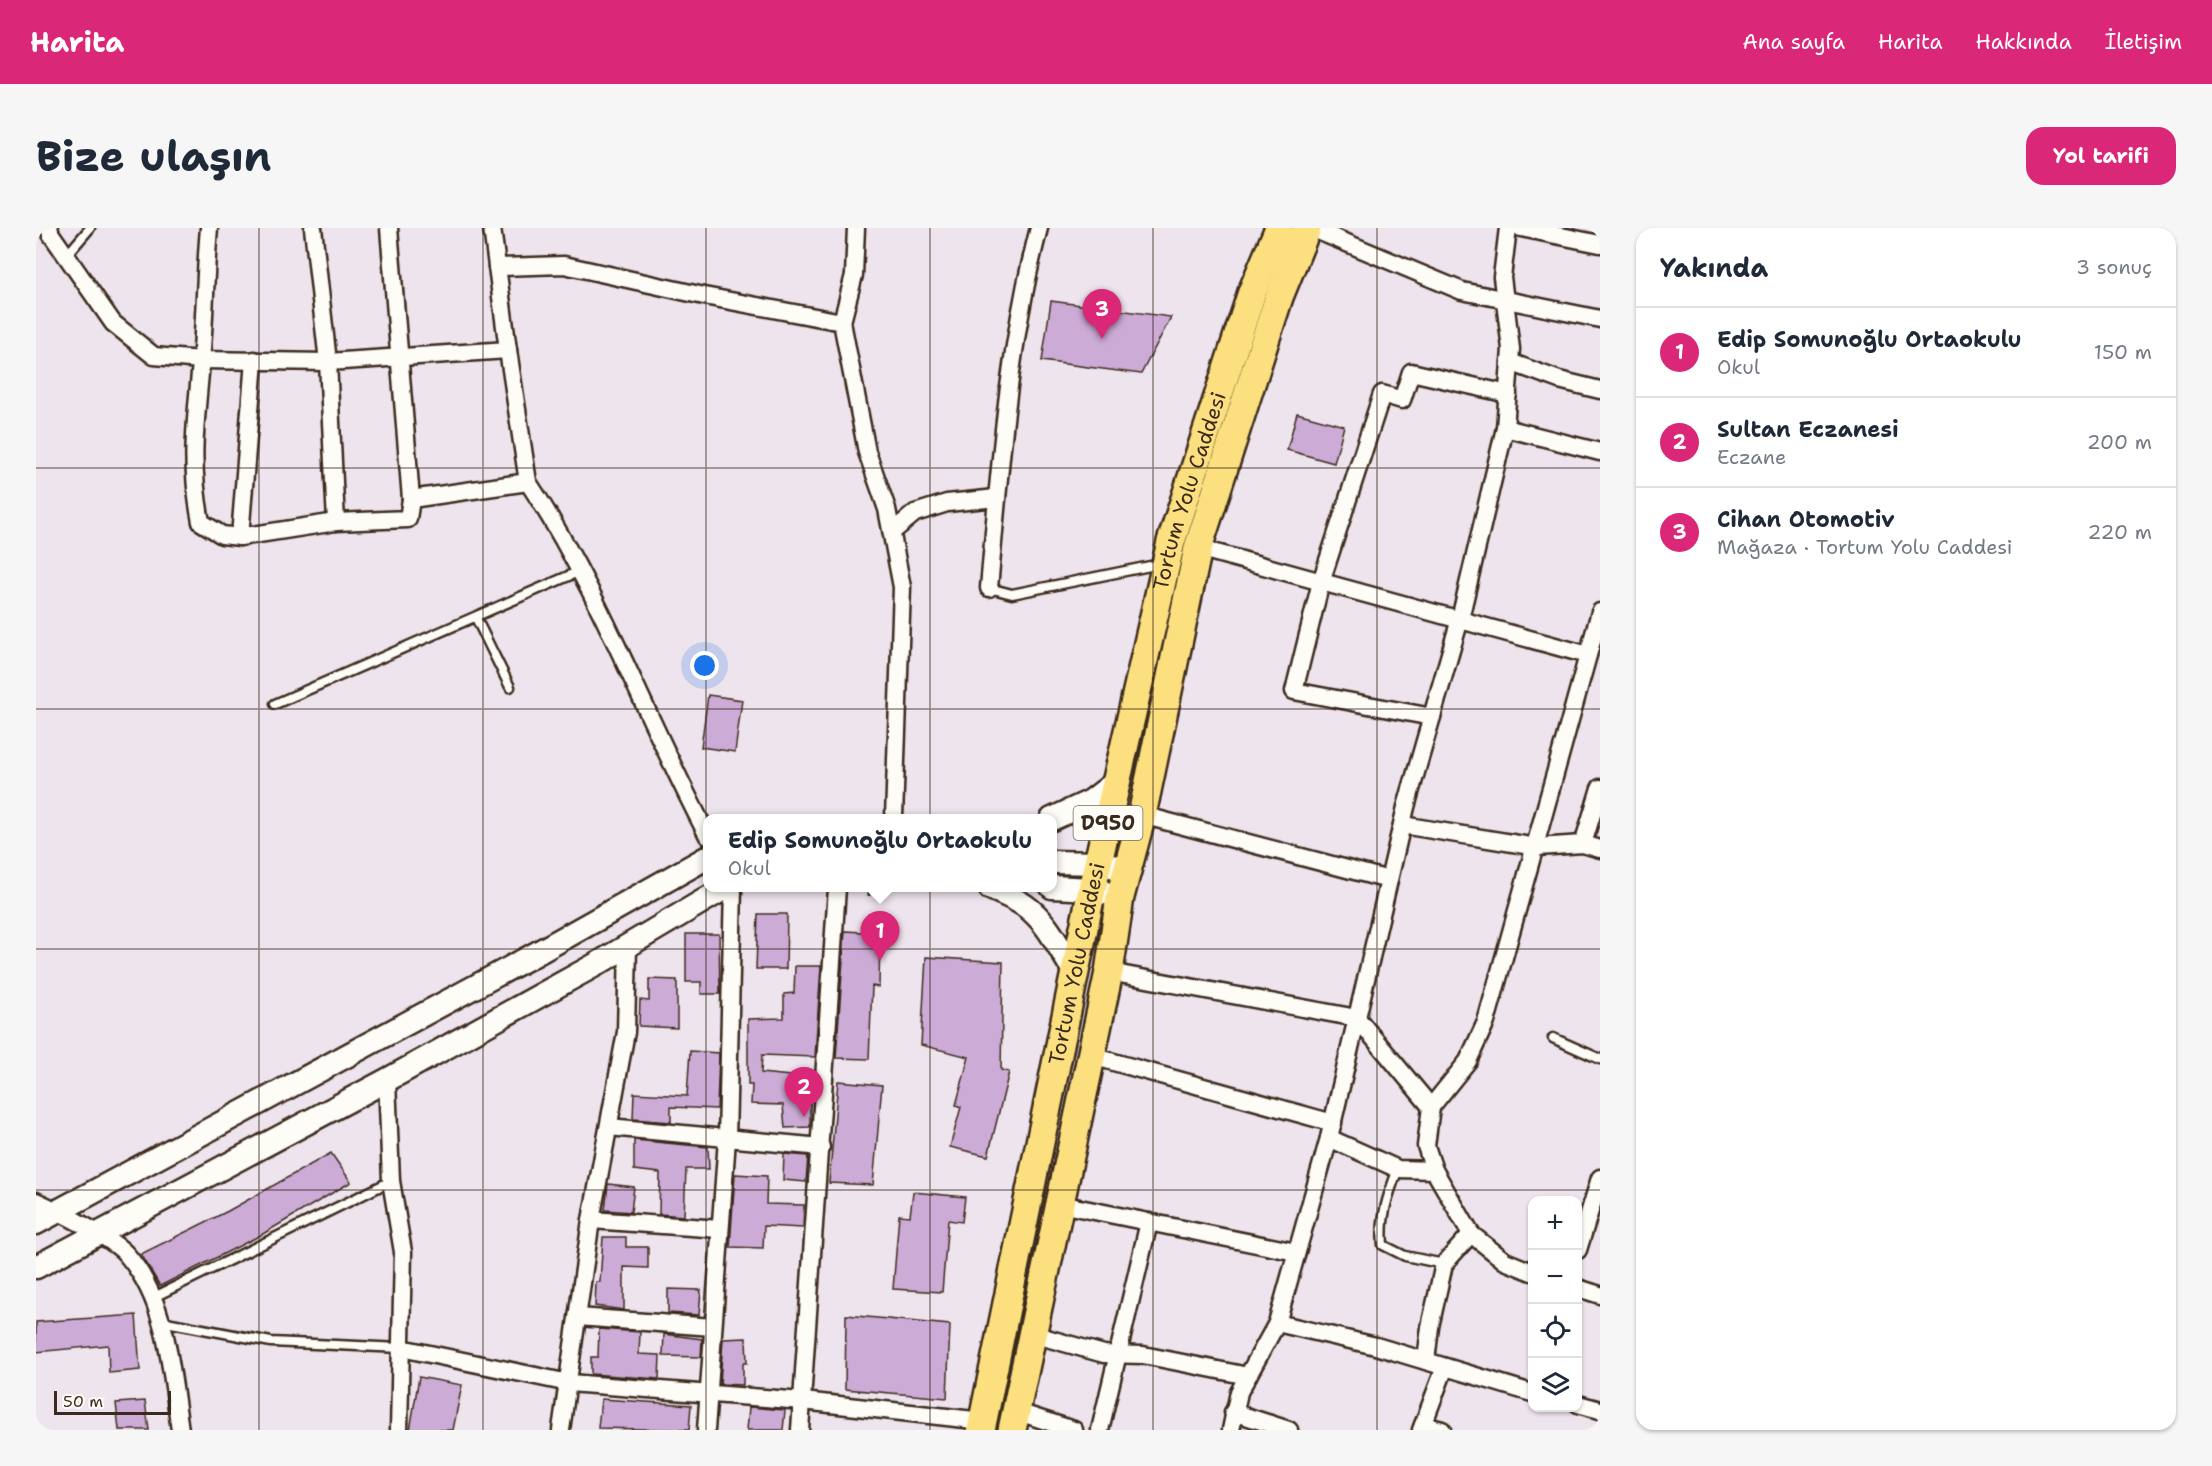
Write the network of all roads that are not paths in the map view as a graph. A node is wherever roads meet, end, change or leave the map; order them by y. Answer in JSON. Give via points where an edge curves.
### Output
{"nodes":[{"id":1,"x":90,"y":228,"type":"edge"},
{"id":2,"x":209,"y":228,"type":"edge"},
{"id":3,"x":313,"y":228,"type":"edge"},
{"id":4,"x":389,"y":228,"type":"edge"},
{"id":5,"x":492,"y":228,"type":"edge"},
{"id":6,"x":856,"y":228,"type":"edge"},
{"id":7,"x":1039,"y":228,"type":"edge"},
{"id":8,"x":1279,"y":228,"type":"edge"},
{"id":9,"x":1309,"y":228,"type":"edge"},
{"id":10,"x":1508,"y":228,"type":"edge"},
{"id":11,"x":1521,"y":228,"type":"edge"},
{"id":12,"x":45,"y":232,"type":"edge"},
{"id":13,"x":1600,"y":244,"type":"edge"},
{"id":14,"x":66,"y":257,"type":"junction"},
{"id":15,"x":497,"y":267,"type":"junction"},
{"id":16,"x":1505,"y":299,"type":"junction"},
{"id":17,"x":1600,"y":319,"type":"edge"},
{"id":18,"x":842,"y":322,"type":"junction"},
{"id":19,"x":508,"y":350,"type":"junction"},
{"id":20,"x":399,"y":356,"type":"junction"},
{"id":21,"x":201,"y":360,"type":"junction"},
{"id":22,"x":254,"y":360,"type":"junction"},
{"id":23,"x":328,"y":362,"type":"junction"},
{"id":24,"x":1510,"y":362,"type":"junction"},
{"id":25,"x":1600,"y":390,"type":"edge"},
{"id":26,"x":1508,"y":394,"type":"junction"},
{"id":27,"x":1505,"y":428,"type":"junction"},
{"id":28,"x":1600,"y":452,"type":"edge"},
{"id":29,"x":528,"y":482,"type":"junction"},
{"id":30,"x":997,"y":498,"type":"junction"},
{"id":31,"x":411,"y":499,"type":"junction"},
{"id":32,"x":336,"y":522,"type":"junction"},
{"id":33,"x":892,"y":532,"type":"junction"},
{"id":34,"x":240,"y":537,"type":"junction"},
{"id":35,"x":1198,"y":548,"type":"junction"},
{"id":36,"x":1167,"y":563,"type":"junction"},
{"id":37,"x":580,"y":571,"type":"junction"},
{"id":38,"x":1321,"y":582,"type":"junction"},
{"id":39,"x":989,"y":588,"type":"joint"},
{"id":40,"x":1600,"y":612,"type":"edge"},
{"id":41,"x":476,"y":618,"type":"junction"},
{"id":42,"x":1460,"y":619,"type":"junction"},
{"id":43,"x":1588,"y":655,"type":"junction"},
{"id":44,"x":510,"y":687,"type":"dead end"},
{"id":45,"x":275,"y":704,"type":"dead end"},
{"id":46,"x":1432,"y":717,"type":"junction"},
{"id":47,"x":1117,"y":781,"type":"junction"},
{"id":48,"x":1600,"y":788,"type":"edge"},
{"id":49,"x":894,"y":814,"type":"edge"},
{"id":50,"x":1142,"y":816,"type":"junction"},
{"id":51,"x":1057,"y":817,"type":"edge"},
{"id":52,"x":1402,"y":825,"type":"junction"},
{"id":53,"x":703,"y":827,"type":"edge"},
{"id":54,"x":1583,"y":844,"type":"junction"},
{"id":55,"x":1537,"y":847,"type":"junction"},
{"id":56,"x":1600,"y":849,"type":"edge"},
{"id":57,"x":703,"y":860,"type":"edge"},
{"id":58,"x":1057,"y":863,"type":"edge"},
{"id":59,"x":1128,"y":870,"type":"junction"},
{"id":60,"x":1095,"y":876,"type":"junction"},
{"id":61,"x":1389,"y":880,"type":"junction"},
{"id":62,"x":1057,"y":886,"type":"edge"},
{"id":63,"x":718,"y":892,"type":"edge"},
{"id":64,"x":733,"y":892,"type":"edge"},
{"id":65,"x":837,"y":892,"type":"edge"},
{"id":66,"x":998,"y":892,"type":"edge"},
{"id":67,"x":1120,"y":897,"type":"junction"},
{"id":68,"x":627,"y":946,"type":"junction"},
{"id":69,"x":1109,"y":972,"type":"junction"},
{"id":70,"x":1076,"y":974,"type":"junction"},
{"id":71,"x":1358,"y":1018,"type":"junction"},
{"id":72,"x":1553,"y":1038,"type":"dead end"},
{"id":73,"x":1092,"y":1056,"type":"junction"},
{"id":74,"x":1600,"y":1059,"type":"edge"},
{"id":75,"x":387,"y":1080,"type":"junction"},
{"id":76,"x":1431,"y":1107,"type":"junction"},
{"id":77,"x":609,"y":1127,"type":"junction"},
{"id":78,"x":1331,"y":1131,"type":"junction"},
{"id":79,"x":727,"y":1139,"type":"junction"},
{"id":80,"x":821,"y":1147,"type":"junction"},
{"id":81,"x":1398,"y":1169,"type":"junction"},
{"id":82,"x":1434,"y":1170,"type":"junction"},
{"id":83,"x":1600,"y":1178,"type":"edge"},
{"id":84,"x":392,"y":1181,"type":"junction"},
{"id":85,"x":36,"y":1201,"type":"edge"},
{"id":86,"x":1060,"y":1204,"type":"junction"},
{"id":87,"x":58,"y":1211,"type":"junction"},
{"id":88,"x":591,"y":1220,"type":"junction"},
{"id":89,"x":1149,"y":1222,"type":"junction"},
{"id":90,"x":36,"y":1223,"type":"edge"},
{"id":91,"x":720,"y":1229,"type":"junction"},
{"id":92,"x":1471,"y":1234,"type":"junction"},
{"id":93,"x":99,"y":1235,"type":"junction"},
{"id":94,"x":1582,"y":1237,"type":"edge"},
{"id":95,"x":1296,"y":1252,"type":"junction"},
{"id":96,"x":1444,"y":1264,"type":"junction"},
{"id":97,"x":36,"y":1267,"type":"edge"},
{"id":98,"x":1528,"y":1270,"type":"edge"},
{"id":99,"x":1582,"y":1289,"type":"edge"},
{"id":100,"x":1600,"y":1294,"type":"edge"},
{"id":101,"x":152,"y":1298,"type":"junction"},
{"id":102,"x":578,"y":1317,"type":"junction"},
{"id":103,"x":161,"y":1321,"type":"junction"},
{"id":104,"x":1277,"y":1323,"type":"junction"},
{"id":105,"x":713,"y":1327,"type":"junction"},
{"id":106,"x":1032,"y":1334,"type":"junction"},
{"id":107,"x":401,"y":1348,"type":"junction"},
{"id":108,"x":1119,"y":1354,"type":"junction"},
{"id":109,"x":1426,"y":1361,"type":"junction"},
{"id":110,"x":1445,"y":1367,"type":"junction"},
{"id":111,"x":1248,"y":1376,"type":"junction"},
{"id":112,"x":569,"y":1383,"type":"junction"},
{"id":113,"x":1528,"y":1392,"type":"edge"},
{"id":114,"x":708,"y":1396,"type":"junction"},
{"id":115,"x":803,"y":1401,"type":"junction"},
{"id":116,"x":1582,"y":1405,"type":"edge"},
{"id":117,"x":1600,"y":1410,"type":"edge"},
{"id":118,"x":1233,"y":1412,"type":"junction"},
{"id":119,"x":1013,"y":1420,"type":"edge"},
{"id":120,"x":982,"y":1425,"type":"edge"},
{"id":121,"x":1422,"y":1428,"type":"edge"},
{"id":122,"x":180,"y":1430,"type":"edge"},
{"id":123,"x":399,"y":1430,"type":"edge"},
{"id":124,"x":561,"y":1430,"type":"edge"},
{"id":125,"x":706,"y":1430,"type":"edge"},
{"id":126,"x":800,"y":1430,"type":"edge"},
{"id":127,"x":1074,"y":1430,"type":"edge"},
{"id":128,"x":1100,"y":1430,"type":"edge"},
{"id":129,"x":1231,"y":1430,"type":"edge"},
{"id":130,"x":1289,"y":1430,"type":"edge"},
{"id":131,"x":1442,"y":1430,"type":"edge"}],
"edges":[{"from":1,"to":14,"type":"lane"},
{"from":2,"to":21,"type":"street"},
{"from":3,"to":23,"type":"street"},
{"from":4,"to":20,"type":"street"},
{"from":5,"to":15,"type":"street"},
{"from":6,"to":18,"type":"street","via":[[854,275]]},
{"from":7,"to":30,"type":"street","via":[[1025,281],[1006,391]]},
{"from":8,"to":36,"type":"highway","name":"Tortum Yolu Caddesi","number":"D950","via":[[1252,292]]},
{"from":9,"to":16,"type":"street","via":[[1462,291]]},
{"from":9,"to":35,"type":"highway","name":"Tortum Yolu Caddesi","number":"D950","via":[[1279,297]]},
{"from":10,"to":16,"type":"street","via":[[1502,278]]},
{"from":11,"to":13,"type":"street"},
{"from":12,"to":14,"type":"street"},
{"from":14,"to":21,"type":"street","via":[[112,323],[154,356]]},
{"from":15,"to":18,"type":"street","via":[[564,265]]},
{"from":15,"to":19,"type":"street"},
{"from":16,"to":17,"type":"street"},
{"from":16,"to":24,"type":"street","via":[[1512,349]]},
{"from":18,"to":33,"type":"street","via":[[867,452]]},
{"from":19,"to":20,"type":"street"},
{"from":19,"to":29,"type":"street"},
{"from":20,"to":23,"type":"street"},
{"from":20,"to":31,"type":"street"},
{"from":21,"to":22,"type":"street"},
{"from":21,"to":34,"type":"street","via":[[193,432],[193,483],[201,522],[222,535]]},
{"from":22,"to":23,"type":"street"},
{"from":22,"to":34,"type":"street"},
{"from":23,"to":32,"type":"street"},
{"from":24,"to":25,"type":"street"},
{"from":24,"to":26,"type":"street"},
{"from":26,"to":27,"type":"street"},
{"from":26,"to":38,"type":"street","via":[[1411,372],[1402,400],[1382,394]]},
{"from":27,"to":28,"type":"street"},
{"from":27,"to":42,"type":"street"},
{"from":29,"to":31,"type":"street"},
{"from":29,"to":37,"type":"street"},
{"from":30,"to":33,"type":"street","via":[[947,503],[915,513]]},
{"from":30,"to":39,"type":"street"},
{"from":31,"to":32,"type":"street","via":[[408,519]]},
{"from":32,"to":34,"type":"street"},
{"from":33,"to":49,"type":"street","via":[[903,614]]},
{"from":35,"to":38,"type":"street"},
{"from":35,"to":50,"type":"highway","name":"Tortum Yolu Caddesi","number":"D950"},
{"from":36,"to":39,"type":"lane","via":[[1012,594]]},
{"from":36,"to":47,"type":"highway","name":"Tortum Yolu Caddesi","number":"D950"},
{"from":37,"to":41,"type":"lane"},
{"from":37,"to":53,"type":"street"},
{"from":38,"to":42,"type":"street"},
{"from":38,"to":46,"type":"street","via":[[1294,691]]},
{"from":40,"to":43,"type":"street"},
{"from":41,"to":44,"type":"lane"},
{"from":41,"to":45,"type":"lane"},
{"from":42,"to":43,"type":"street"},
{"from":42,"to":46,"type":"street"},
{"from":43,"to":55,"type":"street"},
{"from":46,"to":52,"type":"street"},
{"from":47,"to":51,"type":"main road","via":[[1091,801]]},
{"from":47,"to":60,"type":"highway","name":"Tortum Yolu Caddesi","number":"D950"},
{"from":48,"to":54,"type":"street"},
{"from":50,"to":59,"type":"highway","name":"Tortum Yolu Caddesi","number":"D950"},
{"from":50,"to":61,"type":"street"},
{"from":52,"to":55,"type":"street"},
{"from":52,"to":61,"type":"street"},
{"from":54,"to":55,"type":"street"},
{"from":54,"to":56,"type":"street"},
{"from":55,"to":76,"type":"street","via":[[1486,1022],[1468,1061]]},
{"from":57,"to":87,"type":"main road","via":[[549,947]]},
{"from":58,"to":60,"type":"main road"},
{"from":59,"to":60,"type":"main road"},
{"from":59,"to":67,"type":"highway","name":"Tortum Yolu Caddesi","number":"D950"},
{"from":60,"to":62,"type":"main road"},
{"from":60,"to":67,"type":"main road"},
{"from":60,"to":70,"type":"highway","name":"Tortum Yolu Caddesi","number":"D950"},
{"from":61,"to":71,"type":"street"},
{"from":63,"to":68,"type":"main road"},
{"from":64,"to":79,"type":"street"},
{"from":65,"to":80,"type":"street"},
{"from":66,"to":70,"type":"main road","via":[[1026,906],[1036,916]]},
{"from":67,"to":69,"type":"highway","name":"Tortum Yolu Caddesi","number":"D950"},
{"from":68,"to":75,"type":"main road"},
{"from":68,"to":77,"type":"street","via":[[626,1032]]},
{"from":69,"to":71,"type":"street"},
{"from":69,"to":73,"type":"highway","name":"Tortum Yolu Caddesi","number":"D950"},
{"from":70,"to":120,"type":"highway","name":"Tortum Yolu Caddesi","number":"D950"},
{"from":71,"to":76,"type":"street"},
{"from":71,"to":78,"type":"street"},
{"from":72,"to":74,"type":"lane"},
{"from":73,"to":78,"type":"street"},
{"from":73,"to":86,"type":"highway","name":"Tortum Yolu Caddesi","number":"D950"},
{"from":75,"to":84,"type":"street"},
{"from":75,"to":93,"type":"main road"},
{"from":76,"to":82,"type":"street","via":[[1426,1146]]},
{"from":77,"to":79,"type":"street"},
{"from":77,"to":88,"type":"street"},
{"from":78,"to":81,"type":"street"},
{"from":78,"to":95,"type":"street"},
{"from":79,"to":80,"type":"street"},
{"from":79,"to":91,"type":"street"},
{"from":80,"to":115,"type":"street"},
{"from":81,"to":82,"type":"street"},
{"from":81,"to":96,"type":"lane","via":[[1386,1200],[1381,1226],[1383,1245],[1406,1257]]},
{"from":82,"to":92,"type":"street"},
{"from":83,"to":94,"type":"street"},
{"from":84,"to":101,"type":"lane"},
{"from":84,"to":107,"type":"street","via":[[403,1252]]},
{"from":85,"to":87,"type":"street"},
{"from":86,"to":89,"type":"street"},
{"from":86,"to":106,"type":"highway","name":"Tortum Yolu Caddesi","number":"D950"},
{"from":87,"to":90,"type":"main road"},
{"from":87,"to":93,"type":"street"},
{"from":88,"to":91,"type":"street"},
{"from":88,"to":102,"type":"street"},
{"from":89,"to":95,"type":"street"},
{"from":89,"to":108,"type":"street"},
{"from":91,"to":105,"type":"street"},
{"from":92,"to":96,"type":"street"},
{"from":92,"to":98,"type":"street","via":[[1505,1261]]},
{"from":93,"to":97,"type":"main road"},
{"from":93,"to":101,"type":"street","via":[[126,1253]]},
{"from":95,"to":104,"type":"street"},
{"from":96,"to":109,"type":"street"},
{"from":99,"to":100,"type":"street"},
{"from":101,"to":103,"type":"street"},
{"from":102,"to":105,"type":"street"},
{"from":102,"to":112,"type":"street"},
{"from":103,"to":107,"type":"lane","via":[[271,1342]]},
{"from":103,"to":122,"type":"street"},
{"from":104,"to":109,"type":"street"},
{"from":104,"to":111,"type":"street"},
{"from":105,"to":114,"type":"street"},
{"from":106,"to":108,"type":"street","via":[[1104,1354]]},
{"from":106,"to":119,"type":"highway","name":"Tortum Yolu Caddesi","number":"D950"},
{"from":107,"to":112,"type":"street"},
{"from":107,"to":123,"type":"street"},
{"from":108,"to":111,"type":"street","via":[[1143,1355]]},
{"from":108,"to":128,"type":"street"},
{"from":109,"to":110,"type":"street"},
{"from":110,"to":113,"type":"street"},
{"from":110,"to":121,"type":"street"},
{"from":111,"to":118,"type":"street"},
{"from":112,"to":114,"type":"street"},
{"from":112,"to":124,"type":"street"},
{"from":114,"to":115,"type":"street"},
{"from":114,"to":125,"type":"street"},
{"from":115,"to":120,"type":"street"},
{"from":115,"to":126,"type":"street"},
{"from":116,"to":117,"type":"street"},
{"from":118,"to":129,"type":"street"},
{"from":118,"to":130,"type":"street"},
{"from":119,"to":127,"type":"street"},
{"from":121,"to":131,"type":"street"}]}
